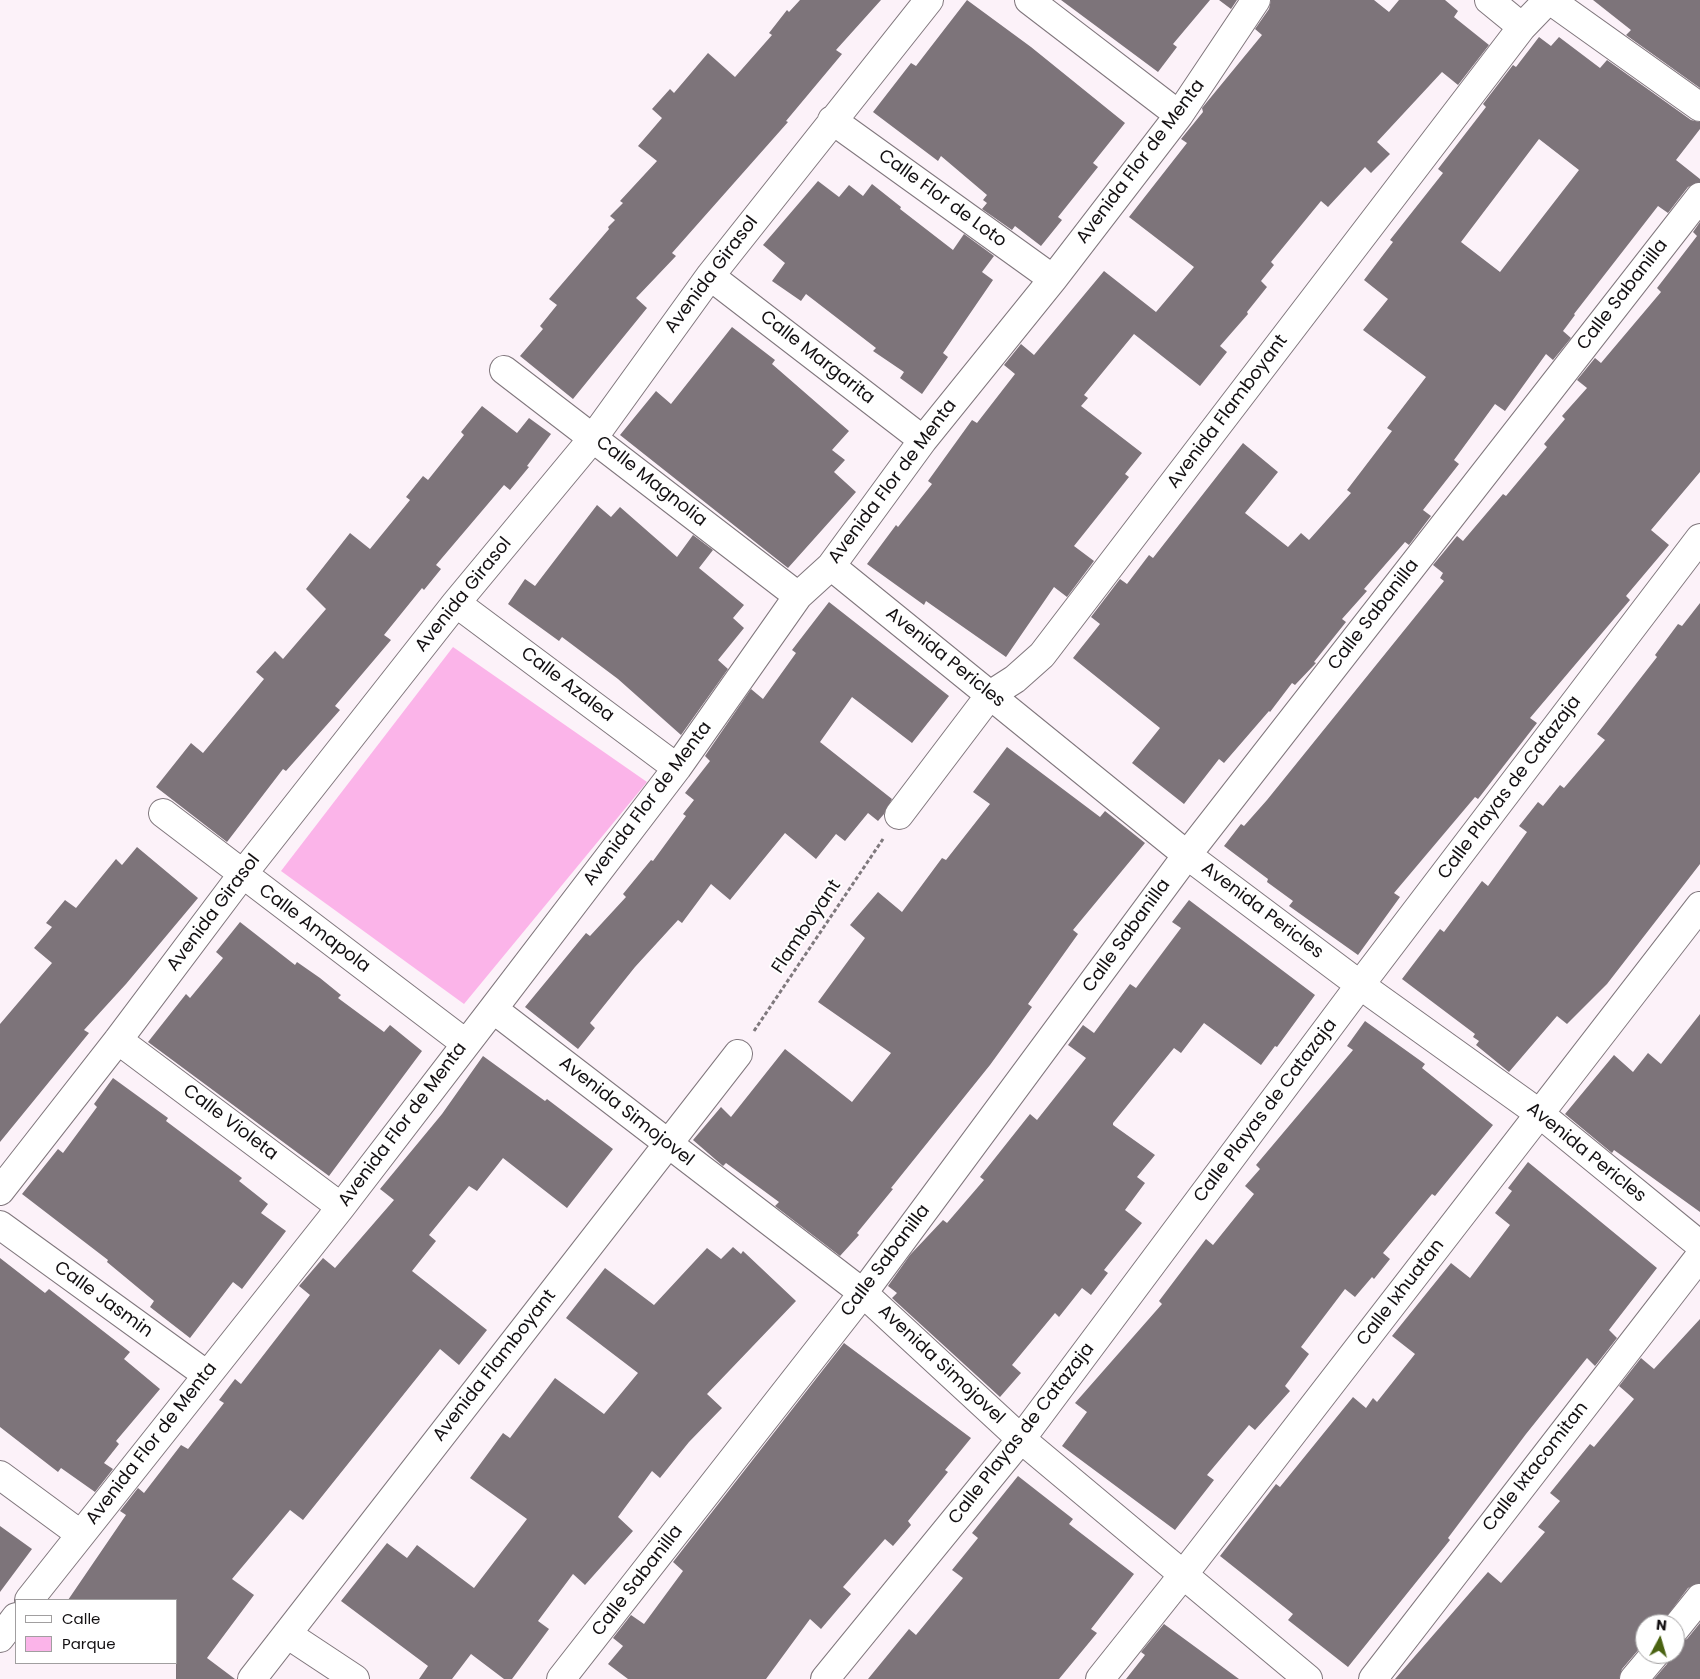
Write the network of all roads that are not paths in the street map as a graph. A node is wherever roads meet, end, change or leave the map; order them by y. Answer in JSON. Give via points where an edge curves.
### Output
{"nodes":[{"id":1,"x":929,"y":0,"type":"edge"},
{"id":2,"x":1029,"y":0,"type":"edge"},
{"id":3,"x":1256,"y":0,"type":"edge"},
{"id":4,"x":1489,"y":0,"type":"edge"},
{"id":5,"x":1549,"y":0,"type":"edge"},
{"id":6,"x":1522,"y":27,"type":"junction"},
{"id":7,"x":1700,"y":107,"type":"edge"},
{"id":8,"x":1179,"y":115,"type":"junction"},
{"id":9,"x":832,"y":120,"type":"junction"},
{"id":10,"x":1700,"y":197,"type":"edge"},
{"id":11,"x":710,"y":276,"type":"junction"},
{"id":12,"x":1053,"y":278,"type":"junction"},
{"id":13,"x":504,"y":370,"type":"dead end"},
{"id":14,"x":593,"y":438,"type":"junction"},
{"id":15,"x":924,"y":440,"type":"junction"},
{"id":16,"x":1700,"y":538,"type":"edge"},
{"id":17,"x":831,"y":566,"type":"junction"},
{"id":18,"x":798,"y":596,"type":"junction"},
{"id":19,"x":456,"y":603,"type":"junction"},
{"id":20,"x":990,"y":695,"type":"junction"},
{"id":21,"x":677,"y":768,"type":"junction"},
{"id":22,"x":164,"y":813,"type":"dead end"},
{"id":23,"x":899,"y":815,"type":"road end"},
{"id":24,"x":1187,"y":855,"type":"junction"},
{"id":25,"x":242,"y":875,"type":"junction"},
{"id":26,"x":1700,"y":906,"type":"edge"},
{"id":27,"x":1360,"y":985,"type":"junction"},
{"id":28,"x":493,"y":1009,"type":"junction"},
{"id":29,"x":118,"y":1040,"type":"junction"},
{"id":30,"x":465,"y":1043,"type":"junction"},
{"id":31,"x":738,"y":1054,"type":"road end"},
{"id":32,"x":1540,"y":1114,"type":"junction"},
{"id":33,"x":667,"y":1145,"type":"junction"},
{"id":34,"x":0,"y":1191,"type":"edge"},
{"id":35,"x":341,"y":1207,"type":"junction"},
{"id":36,"x":0,"y":1225,"type":"edge"},
{"id":37,"x":1700,"y":1245,"type":"edge"},
{"id":38,"x":1700,"y":1256,"type":"edge"},
{"id":39,"x":863,"y":1293,"type":"junction"},
{"id":40,"x":207,"y":1375,"type":"junction"},
{"id":41,"x":1021,"y":1439,"type":"junction"},
{"id":42,"x":0,"y":1475,"type":"edge"},
{"id":43,"x":80,"y":1534,"type":"junction"},
{"id":44,"x":1183,"y":1575,"type":"junction"},
{"id":45,"x":1700,"y":1598,"type":"edge"},
{"id":46,"x":31,"y":1599,"type":"edge"},
{"id":47,"x":1685,"y":1617,"type":"edge"},
{"id":48,"x":15,"y":1618,"type":"edge"},
{"id":49,"x":287,"y":1634,"type":"junction"},
{"id":50,"x":0,"y":1638,"type":"edge"},
{"id":51,"x":1647,"y":1664,"type":"edge"},
{"id":52,"x":252,"y":1679,"type":"edge"},
{"id":53,"x":355,"y":1679,"type":"edge"},
{"id":54,"x":561,"y":1679,"type":"edge"},
{"id":55,"x":825,"y":1679,"type":"edge"},
{"id":56,"x":1100,"y":1679,"type":"edge"},
{"id":57,"x":1308,"y":1679,"type":"edge"},
{"id":58,"x":1373,"y":1679,"type":"edge"},
{"id":59,"x":1634,"y":1679,"type":"edge"}],
"edges":[{"from":1,"to":9,"type":"street","name":"Avenida Girasol"},
{"from":2,"to":8,"type":"street"},
{"from":3,"to":8,"type":"street","name":"Avenida Flor de Menta"},
{"from":4,"to":6,"type":"street"},
{"from":5,"to":6,"type":"street","name":"Avenida Flamboyant"},
{"from":5,"to":7,"type":"street"},
{"from":6,"to":20,"type":"street","name":"Avenida Flamboyant","via":[[1042,655],[1016,679]]},
{"from":8,"to":12,"type":"street","name":"Avenida Flor de Menta"},
{"from":9,"to":11,"type":"street","name":"Avenida Girasol"},
{"from":9,"to":12,"type":"street","name":"Calle Flor de Loto"},
{"from":10,"to":24,"type":"street","name":"Calle Sabanilla"},
{"from":11,"to":14,"type":"street","name":"Avenida Girasol"},
{"from":11,"to":15,"type":"street","name":"Calle Margarita"},
{"from":12,"to":15,"type":"street","name":"Avenida Flor de Menta"},
{"from":13,"to":14,"type":"street","name":"Calle Magnolia"},
{"from":14,"to":18,"type":"street","name":"Calle Magnolia"},
{"from":14,"to":19,"type":"street","name":"Avenida Girasol"},
{"from":15,"to":17,"type":"street","name":"Avenida Flor de Menta"},
{"from":16,"to":27,"type":"street","name":"Calle Playas de Catazaja"},
{"from":17,"to":18,"type":"street","name":"Avenida Flor de Menta"},
{"from":17,"to":20,"type":"street","name":"Avenida Pericles"},
{"from":18,"to":21,"type":"street","name":"Avenida Flor de Menta"},
{"from":19,"to":21,"type":"street","name":"Calle Azalea"},
{"from":19,"to":25,"type":"street","name":"Avenida Girasol"},
{"from":20,"to":23,"type":"street","name":"Avenida Flamboyant"},
{"from":20,"to":24,"type":"street","name":"Avenida Pericles"},
{"from":21,"to":28,"type":"street","name":"Avenida Flor de Menta"},
{"from":22,"to":25,"type":"street","name":"Calle Amapola"},
{"from":24,"to":27,"type":"street","name":"Avenida Pericles"},
{"from":24,"to":39,"type":"street","name":"Calle Sabanilla"},
{"from":25,"to":29,"type":"street","name":"Avenida Girasol"},
{"from":25,"to":30,"type":"street","name":"Calle Amapola"},
{"from":26,"to":32,"type":"street","name":"Calle Ixhuatan"},
{"from":27,"to":32,"type":"street","name":"Avenida Pericles"},
{"from":27,"to":41,"type":"street","name":"Calle Playas de Catazaja"},
{"from":28,"to":30,"type":"street","name":"Avenida Flor de Menta"},
{"from":28,"to":33,"type":"street","name":"Avenida Simojovel"},
{"from":29,"to":34,"type":"street","name":"Avenida Girasol"},
{"from":29,"to":35,"type":"street","name":"Calle Violeta"},
{"from":30,"to":35,"type":"street","name":"Avenida Flor de Menta"},
{"from":31,"to":33,"type":"street","name":"Avenida Flamboyant"},
{"from":32,"to":37,"type":"street","name":"Avenida Pericles"},
{"from":32,"to":44,"type":"street","name":"Calle Ixhuatan"},
{"from":33,"to":39,"type":"street","name":"Avenida Simojovel"},
{"from":33,"to":49,"type":"street","name":"Avenida Flamboyant"},
{"from":35,"to":40,"type":"street","name":"Avenida Flor de Menta"},
{"from":36,"to":40,"type":"street","name":"Calle Jasmin"},
{"from":38,"to":58,"type":"street","name":"Calle Ixtacomitan"},
{"from":39,"to":41,"type":"street","name":"Avenida Simojovel"},
{"from":39,"to":54,"type":"street","name":"Calle Sabanilla"},
{"from":40,"to":43,"type":"street","name":"Avenida Flor de Menta"},
{"from":41,"to":44,"type":"street","name":"Avenida Simojovel"},
{"from":41,"to":55,"type":"street","name":"Calle Playas de Catazaja"},
{"from":42,"to":43,"type":"street"},
{"from":43,"to":46,"type":"street","name":"Avenida Flor de Menta"},
{"from":44,"to":56,"type":"street","name":"Calle Ixhuatan"},
{"from":44,"to":57,"type":"street","name":"Avenida Simojovel"},
{"from":45,"to":47,"type":"street"},
{"from":48,"to":50,"type":"street"},
{"from":49,"to":52,"type":"street","name":"Avenida Flamboyant"},
{"from":49,"to":53,"type":"street"},
{"from":51,"to":59,"type":"street"}]}
